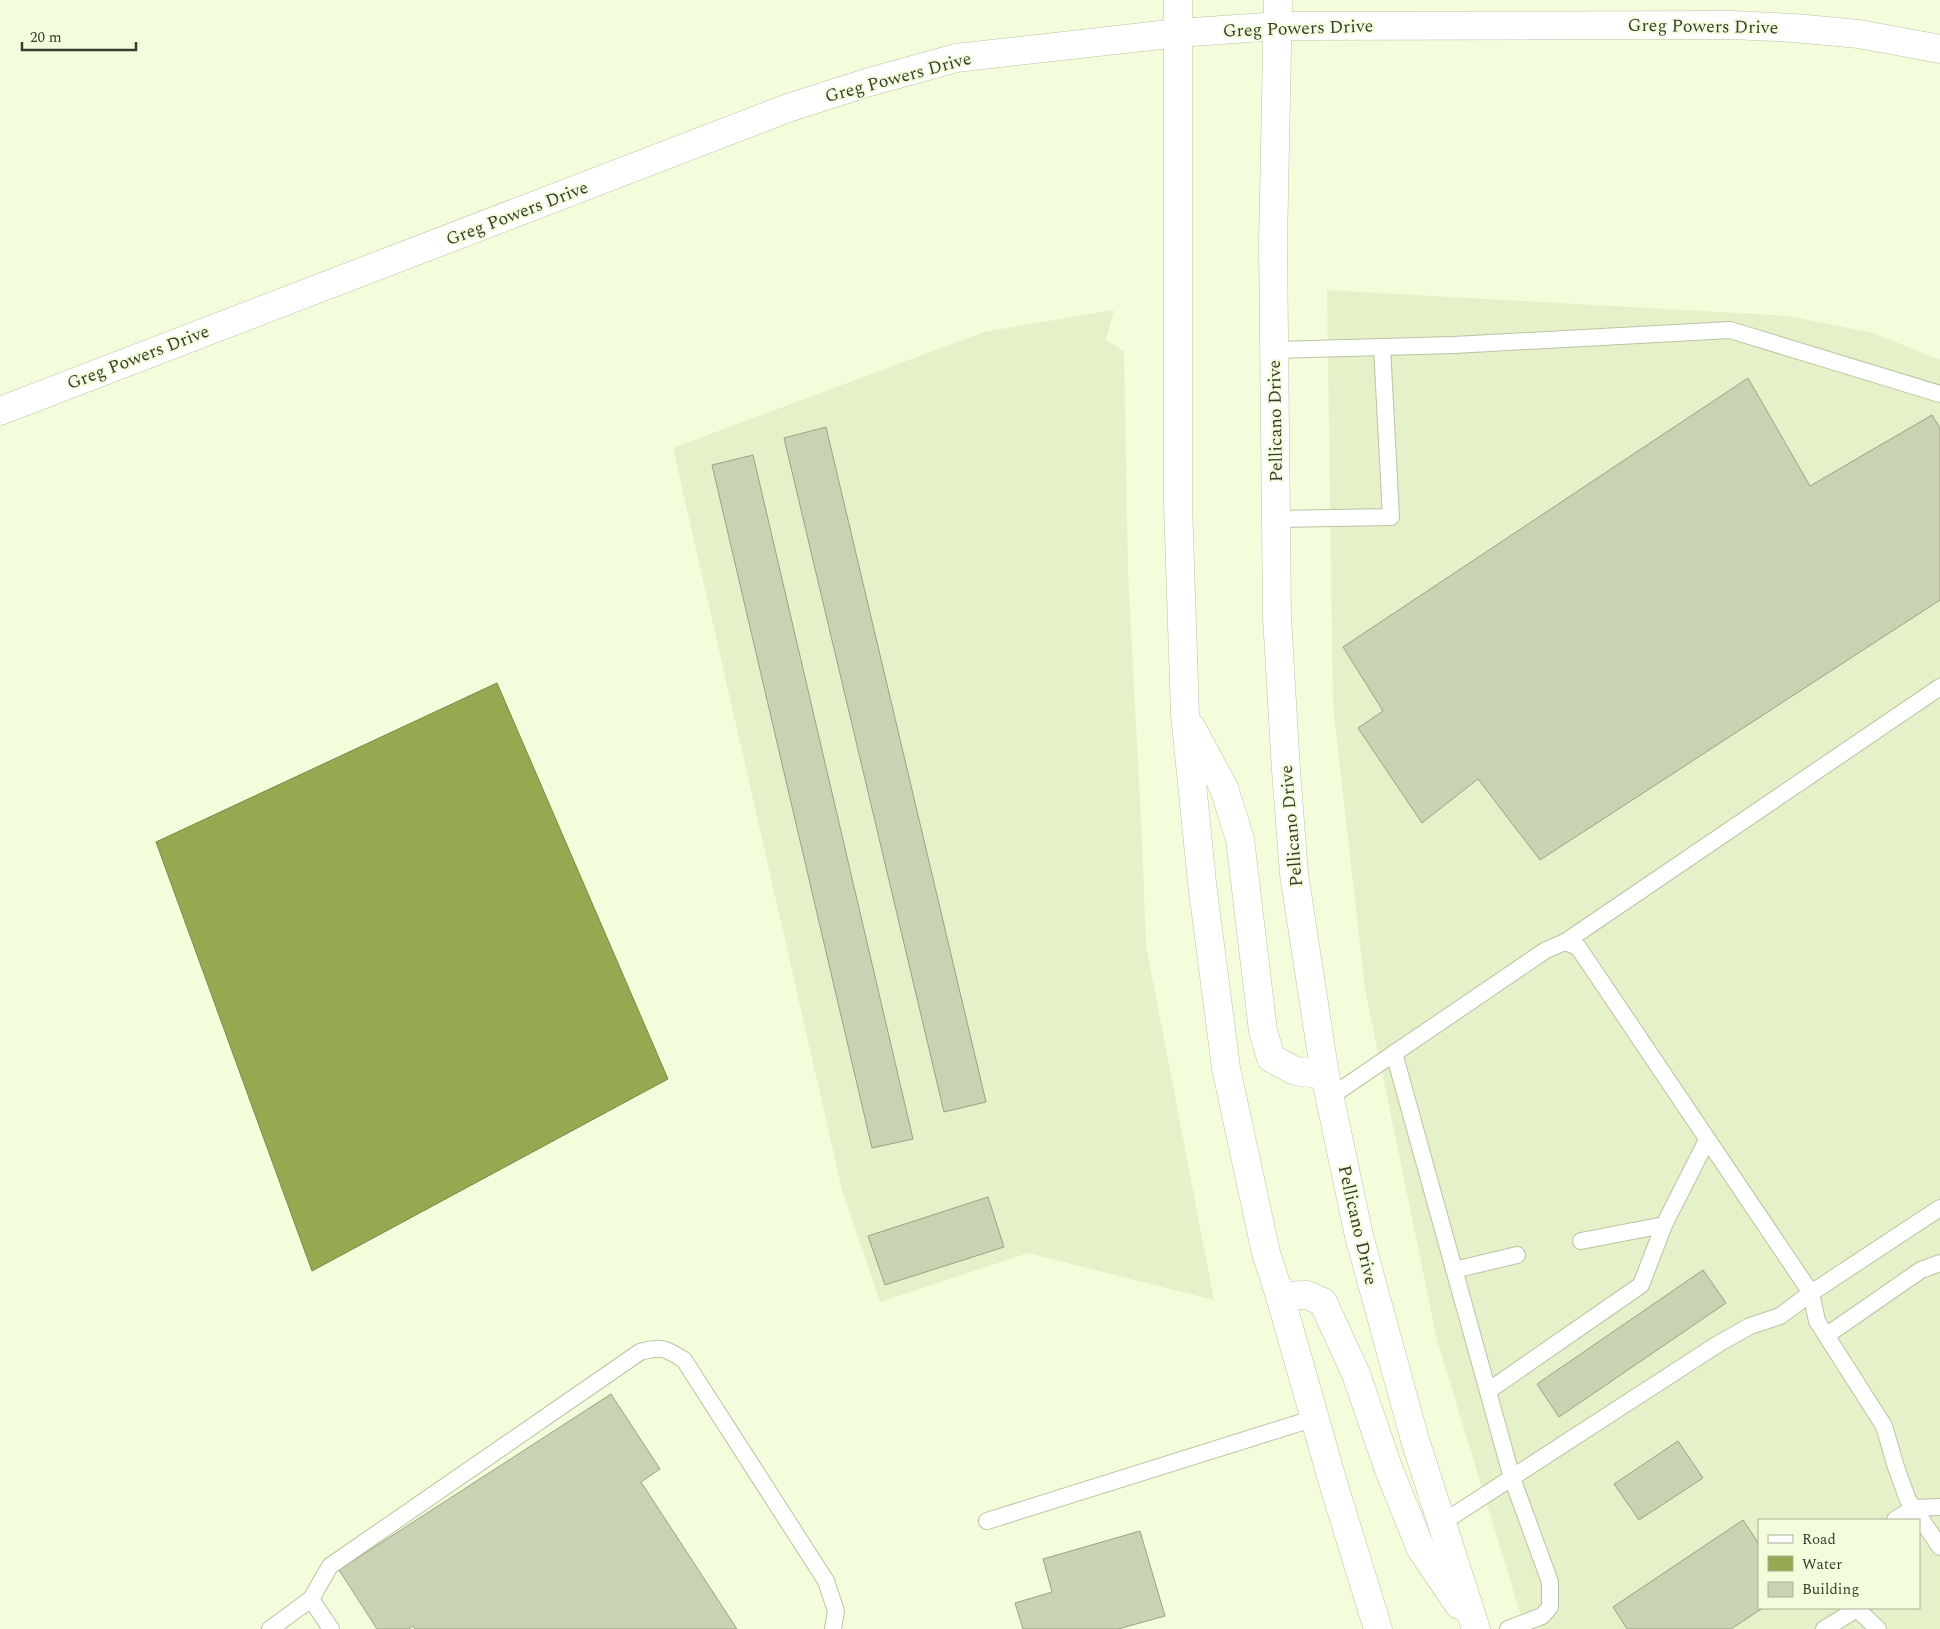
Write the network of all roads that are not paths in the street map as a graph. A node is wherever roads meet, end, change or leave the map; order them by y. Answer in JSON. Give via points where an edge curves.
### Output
{"nodes":[{"id":1,"x":1178,"y":0,"type":"edge"},
{"id":2,"x":1278,"y":13,"type":"edge"},
{"id":3,"x":1178,"y":33,"type":"junction"},
{"id":4,"x":1940,"y":48,"type":"edge"},
{"id":5,"x":1382,"y":347,"type":"junction"},
{"id":6,"x":1274,"y":350,"type":"junction"},
{"id":7,"x":1940,"y":394,"type":"edge"},
{"id":8,"x":0,"y":411,"type":"edge"},
{"id":9,"x":1276,"y":519,"type":"junction"},
{"id":10,"x":1940,"y":687,"type":"edge"},
{"id":11,"x":1185,"y":714,"type":"junction"},
{"id":12,"x":1565,"y":942,"type":"junction"},
{"id":13,"x":1394,"y":1053,"type":"junction"},
{"id":14,"x":1327,"y":1086,"type":"junction"},
{"id":15,"x":1707,"y":1140,"type":"junction"},
{"id":16,"x":1940,"y":1208,"type":"edge"},
{"id":17,"x":1664,"y":1225,"type":"junction"},
{"id":18,"x":1581,"y":1241,"type":"dead end"},
{"id":19,"x":1517,"y":1256,"type":"dead end"},
{"id":20,"x":1940,"y":1263,"type":"edge"},
{"id":21,"x":1454,"y":1270,"type":"junction"},
{"id":22,"x":1811,"y":1293,"type":"junction"},
{"id":23,"x":1280,"y":1296,"type":"junction"},
{"id":24,"x":1827,"y":1335,"type":"junction"},
{"id":25,"x":1488,"y":1391,"type":"junction"},
{"id":26,"x":1315,"y":1418,"type":"junction"},
{"id":27,"x":1512,"y":1478,"type":"junction"},
{"id":28,"x":1940,"y":1507,"type":"edge"},
{"id":29,"x":1913,"y":1508,"type":"junction"},
{"id":30,"x":1896,"y":1519,"type":"edge"},
{"id":31,"x":987,"y":1521,"type":"dead end"},
{"id":32,"x":1442,"y":1523,"type":"junction"},
{"id":33,"x":1940,"y":1547,"type":"edge"},
{"id":34,"x":311,"y":1599,"type":"junction"},
{"id":35,"x":1855,"y":1609,"type":"edge"},
{"id":36,"x":1858,"y":1609,"type":"edge"},
{"id":37,"x":270,"y":1629,"type":"edge"},
{"id":38,"x":331,"y":1629,"type":"edge"},
{"id":39,"x":833,"y":1629,"type":"edge"},
{"id":40,"x":1378,"y":1629,"type":"edge"},
{"id":41,"x":1476,"y":1629,"type":"edge"},
{"id":42,"x":1508,"y":1629,"type":"edge"},
{"id":43,"x":1824,"y":1629,"type":"edge"},
{"id":44,"x":1878,"y":1629,"type":"edge"}],
"edges":[{"from":1,"to":3,"type":"main road"},
{"from":2,"to":3,"type":"main road","name":"Greg Powers Drive"},
{"from":2,"to":4,"type":"main road","name":"Greg Powers Drive","via":[[1794,28],[1859,34]]},
{"from":2,"to":6,"type":"main road","name":"Pellicano Drive"},
{"from":3,"to":8,"type":"main road","name":"Greg Powers Drive","via":[[956,58],[866,83],[779,112]]},
{"from":3,"to":11,"type":"main road","via":[[1178,504]]},
{"from":5,"to":6,"type":"lane"},
{"from":5,"to":7,"type":"lane","via":[[1730,330]]},
{"from":5,"to":9,"type":"lane","via":[[1391,517]]},
{"from":6,"to":9,"type":"main road","name":"Pellicano Drive"},
{"from":9,"to":14,"type":"main road","name":"Pellicano Drive","via":[[1277,617],[1294,864]]},
{"from":10,"to":12,"type":"lane"},
{"from":11,"to":14,"type":"main road","via":[[1224,788],[1240,839],[1263,1031],[1271,1058]]},
{"from":11,"to":23,"type":"main road","via":[[1202,883],[1226,1068],[1266,1253]]},
{"from":12,"to":13,"type":"lane","via":[[1546,950]]},
{"from":12,"to":15,"type":"lane","via":[[1578,947]]},
{"from":13,"to":14,"type":"lane"},
{"from":13,"to":21,"type":"lane"},
{"from":14,"to":32,"type":"main road","name":"Pellicano Drive","via":[[1361,1244],[1415,1440]]},
{"from":15,"to":17,"type":"lane"},
{"from":15,"to":22,"type":"lane"},
{"from":16,"to":22,"type":"lane"},
{"from":17,"to":18,"type":"lane"},
{"from":17,"to":25,"type":"lane","via":[[1641,1285]]},
{"from":19,"to":21,"type":"lane"},
{"from":20,"to":24,"type":"lane","via":[[1921,1270]]},
{"from":21,"to":25,"type":"lane"},
{"from":22,"to":24,"type":"lane","via":[[1817,1321]]},
{"from":22,"to":27,"type":"lane","via":[[1780,1316],[1750,1326],[1718,1344]]},
{"from":23,"to":26,"type":"main road"},
{"from":23,"to":41,"type":"main road","via":[[1307,1295],[1323,1302],[1356,1374],[1421,1549]]},
{"from":24,"to":29,"type":"lane","via":[[1884,1426]]},
{"from":25,"to":27,"type":"lane"},
{"from":26,"to":31,"type":"lane"},
{"from":26,"to":40,"type":"main road"},
{"from":27,"to":32,"type":"lane"},
{"from":27,"to":42,"type":"lane","via":[[1550,1582],[1550,1607],[1542,1616]]},
{"from":28,"to":29,"type":"lane"},
{"from":29,"to":30,"type":"lane"},
{"from":29,"to":33,"type":"lane"},
{"from":32,"to":41,"type":"main road","name":"Pellicano Drive"},
{"from":34,"to":37,"type":"lane"},
{"from":34,"to":38,"type":"lane"},
{"from":34,"to":39,"type":"lane","via":[[330,1566],[640,1352],[656,1348],[669,1349],[684,1360],[826,1581],[836,1611]]},
{"from":35,"to":43,"type":"lane"},
{"from":36,"to":44,"type":"lane"}]}
